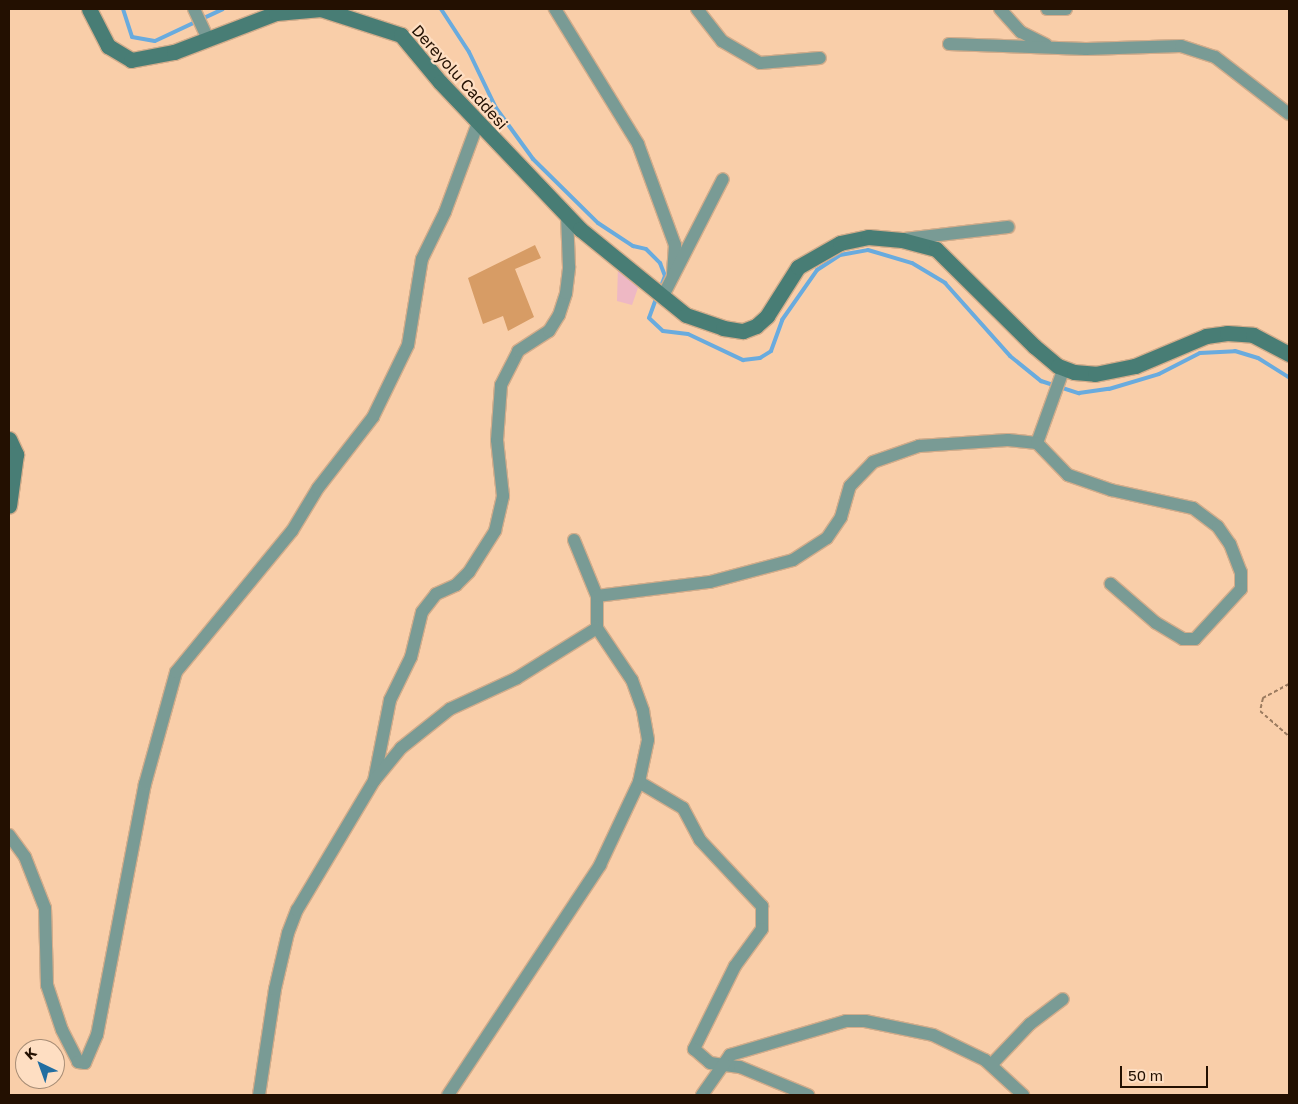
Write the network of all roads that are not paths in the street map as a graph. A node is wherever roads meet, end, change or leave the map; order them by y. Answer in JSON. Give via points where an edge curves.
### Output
{"nodes":[{"id":1,"x":89,"y":9,"type":"edge"},
{"id":2,"x":194,"y":9,"type":"edge"},
{"id":3,"x":555,"y":9,"type":"edge"},
{"id":4,"x":697,"y":9,"type":"edge"},
{"id":5,"x":1000,"y":9,"type":"edge"},
{"id":6,"x":1047,"y":9,"type":"edge"},
{"id":7,"x":1066,"y":9,"type":"edge"},
{"id":8,"x":205,"y":32,"type":"junction"},
{"id":9,"x":949,"y":44,"type":"dead end"},
{"id":10,"x":1050,"y":48,"type":"junction"},
{"id":11,"x":820,"y":58,"type":"dead end"},
{"id":12,"x":1289,"y":114,"type":"edge"},
{"id":13,"x":478,"y":123,"type":"junction"},
{"id":14,"x":723,"y":179,"type":"dead end"},
{"id":15,"x":567,"y":216,"type":"junction"},
{"id":16,"x":1008,"y":227,"type":"dead end"},
{"id":17,"x":902,"y":240,"type":"junction"},
{"id":18,"x":673,"y":276,"type":"junction"},
{"id":19,"x":664,"y":296,"type":"junction"},
{"id":20,"x":1287,"y":351,"type":"edge"},
{"id":21,"x":1062,"y":374,"type":"junction"},
{"id":22,"x":9,"y":438,"type":"edge"},
{"id":23,"x":1037,"y":443,"type":"junction"},
{"id":24,"x":9,"y":506,"type":"edge"},
{"id":25,"x":574,"y":540,"type":"dead end"},
{"id":26,"x":1111,"y":584,"type":"dead end"},
{"id":27,"x":597,"y":596,"type":"junction"},
{"id":28,"x":598,"y":628,"type":"junction"},
{"id":29,"x":374,"y":781,"type":"junction"},
{"id":30,"x":639,"y":782,"type":"junction"},
{"id":31,"x":9,"y":835,"type":"edge"},
{"id":32,"x":1063,"y":999,"type":"dead end"},
{"id":33,"x":722,"y":1063,"type":"junction"},
{"id":34,"x":991,"y":1065,"type":"junction"},
{"id":35,"x":259,"y":1095,"type":"edge"},
{"id":36,"x":448,"y":1095,"type":"edge"},
{"id":37,"x":702,"y":1095,"type":"edge"},
{"id":38,"x":808,"y":1095,"type":"edge"},
{"id":39,"x":1023,"y":1095,"type":"edge"}],
"edges":[{"from":1,"to":8,"type":"main road","name":"Dereyolu Caddesi","via":[[108,46],[131,60],[174,52]]},
{"from":2,"to":8,"type":"street"},
{"from":3,"to":18,"type":"street","via":[[638,144],[675,245]]},
{"from":4,"to":11,"type":"street","via":[[722,41],[760,63]]},
{"from":5,"to":10,"type":"street","via":[[1021,32]]},
{"from":6,"to":7,"type":"street"},
{"from":8,"to":13,"type":"main road","name":"Dereyolu Caddesi","via":[[276,13],[322,9],[363,21],[400,35]]},
{"from":9,"to":10,"type":"street"},
{"from":10,"to":12,"type":"street","via":[[1181,46],[1215,57]]},
{"from":13,"to":15,"type":"main road","name":"Dereyolu Caddesi"},
{"from":13,"to":31,"type":"street","via":[[445,212],[422,259],[408,345],[373,417],[318,488],[292,531],[176,672],[145,784],[97,1035],[86,1063],[78,1062],[59,1021],[47,985],[45,908],[26,857]]},
{"from":14,"to":18,"type":"street"},
{"from":15,"to":19,"type":"main road","name":"Dereyolu Caddesi"},
{"from":15,"to":29,"type":"street","via":[[569,268],[559,315],[549,330],[518,351],[500,385],[497,440],[503,496],[495,531],[469,572],[456,585],[436,594],[422,612],[411,657],[390,700]]},
{"from":16,"to":17,"type":"street"},
{"from":17,"to":19,"type":"main road","name":"Dereyolu Caddesi","via":[[868,237],[820,252],[798,267],[767,316],[743,331],[686,315]]},
{"from":17,"to":21,"type":"main road","name":"Dereyolu Caddesi","via":[[936,250]]},
{"from":18,"to":19,"type":"street"},
{"from":20,"to":21,"type":"main road","via":[[1253,335],[1227,333],[1206,336],[1158,358],[1114,371]]},
{"from":21,"to":23,"type":"street"},
{"from":22,"to":24,"type":"main road","via":[[16,454]]},
{"from":23,"to":26,"type":"street","via":[[1068,475],[1111,490],[1193,508],[1218,527],[1230,544],[1241,572],[1241,589],[1195,639],[1183,639],[1156,623]]},
{"from":23,"to":27,"type":"street","via":[[974,442],[893,452],[860,473],[850,486],[842,517],[827,538],[793,560],[710,582]]},
{"from":25,"to":27,"type":"street"},
{"from":27,"to":28,"type":"street"},
{"from":28,"to":29,"type":"street","via":[[517,678],[450,708],[401,748]]},
{"from":28,"to":30,"type":"street","via":[[632,680],[643,711],[648,740]]},
{"from":29,"to":35,"type":"street","via":[[297,910],[288,933],[275,989]]},
{"from":30,"to":33,"type":"street","via":[[683,808],[700,840],[762,906],[762,930],[735,966],[694,1049],[710,1063]]},
{"from":30,"to":36,"type":"street","via":[[600,865]]},
{"from":32,"to":34,"type":"street","via":[[1030,1024]]},
{"from":33,"to":34,"type":"street","via":[[754,1045],[846,1021],[865,1021],[933,1035]]},
{"from":33,"to":37,"type":"street"},
{"from":33,"to":38,"type":"street"},
{"from":34,"to":39,"type":"street"}]}
